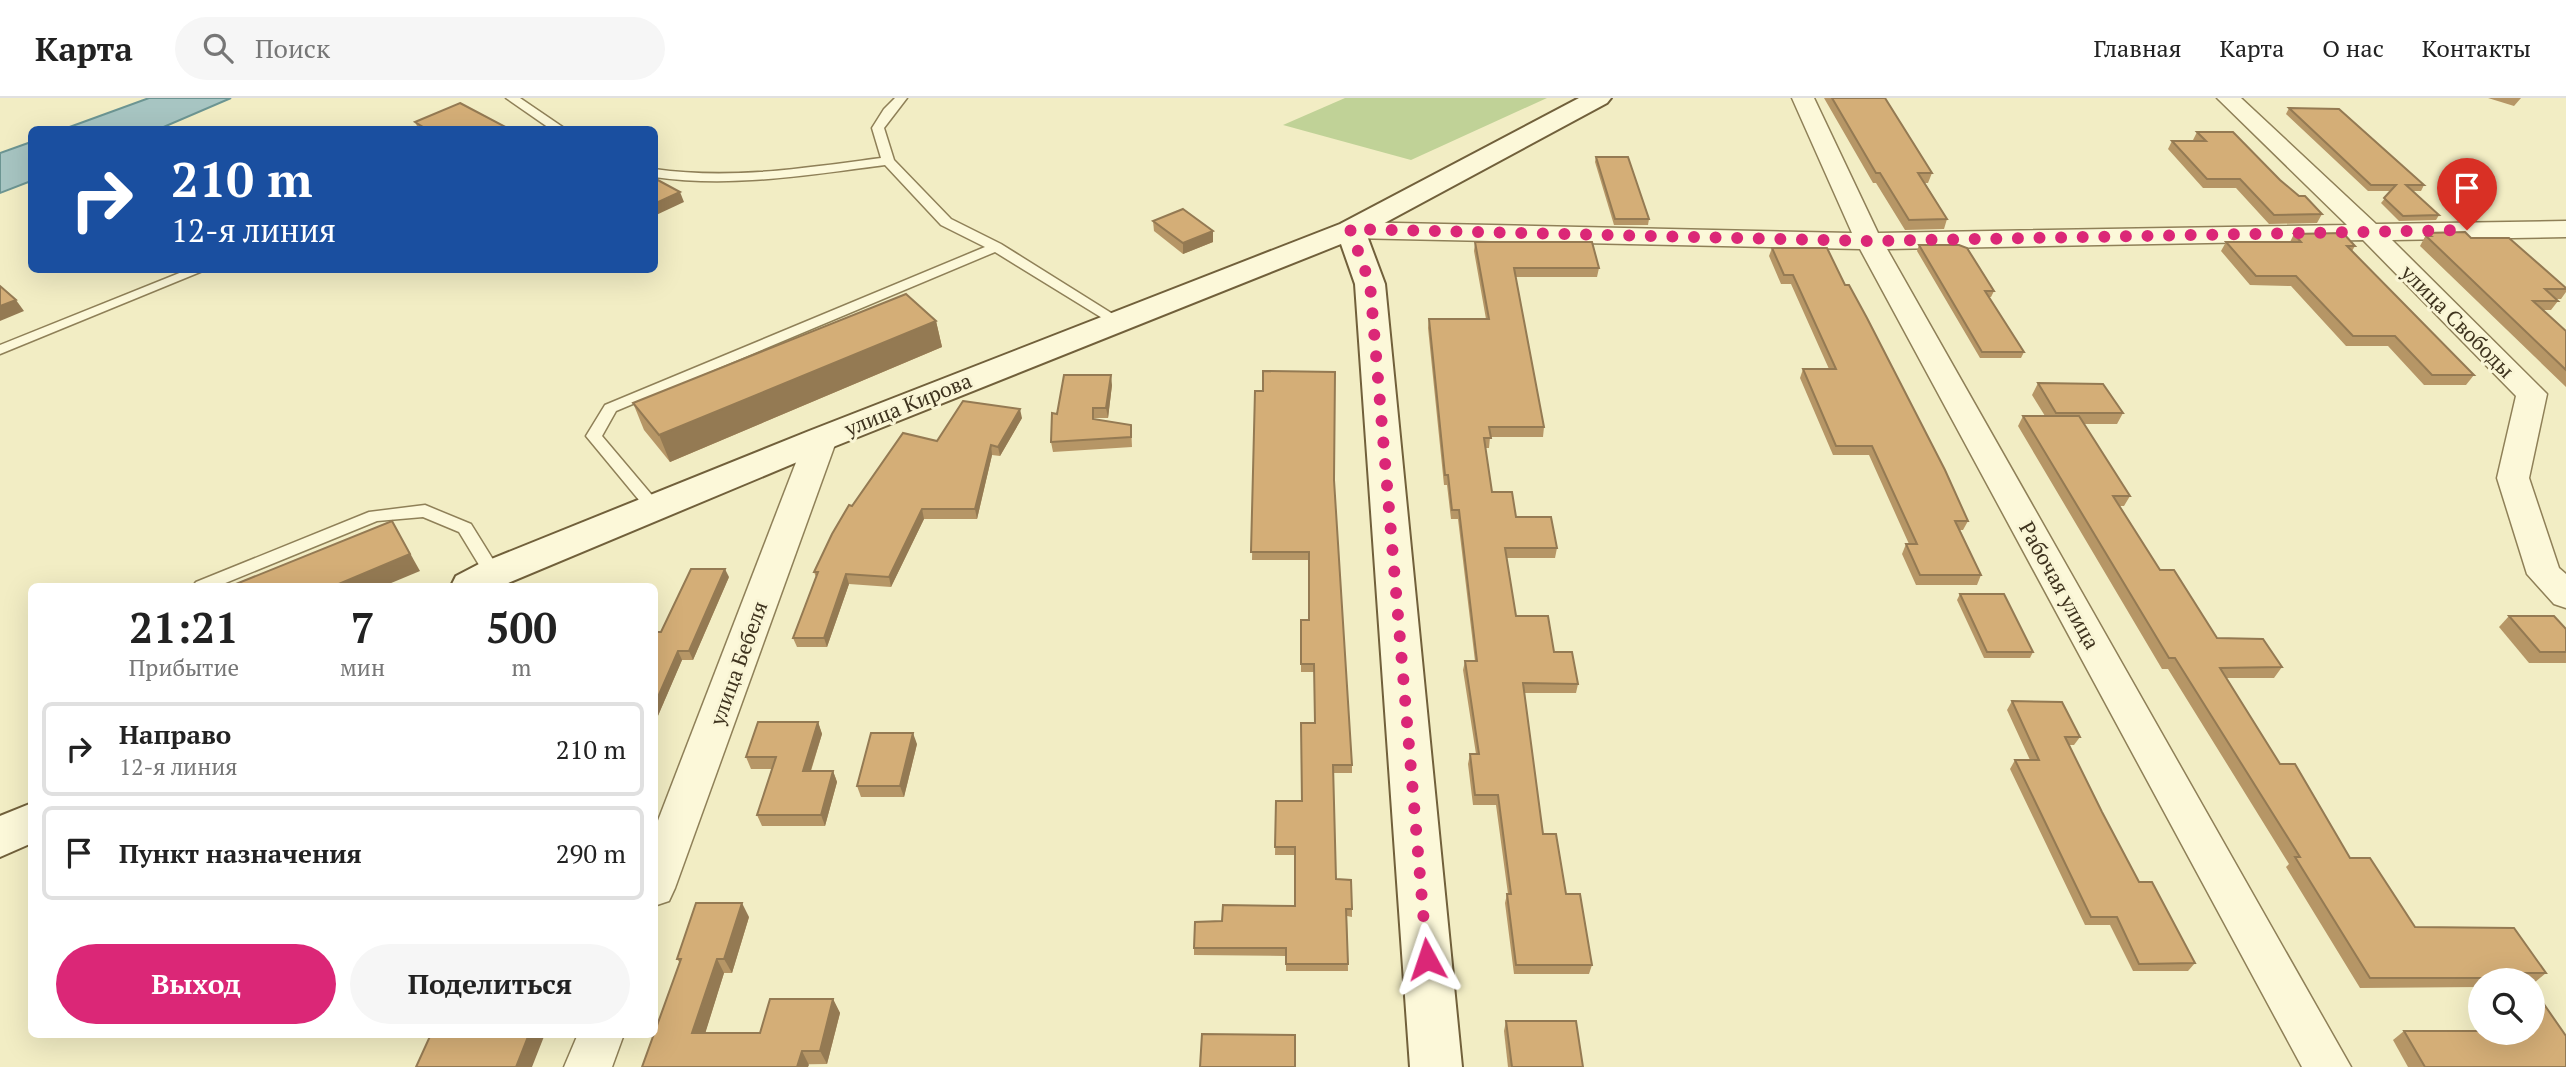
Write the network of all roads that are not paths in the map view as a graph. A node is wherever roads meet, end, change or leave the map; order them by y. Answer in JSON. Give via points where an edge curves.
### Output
{"nodes":[{"id":1,"x":512,"y":98,"type":"edge"},
{"id":2,"x":901,"y":98,"type":"edge"},
{"id":3,"x":1598,"y":98,"type":"edge"},
{"id":4,"x":1803,"y":98,"type":"edge"},
{"id":5,"x":2228,"y":98,"type":"edge"},
{"id":6,"x":550,"y":126,"type":"edge"},
{"id":7,"x":888,"y":161,"type":"junction"},
{"id":8,"x":658,"y":174,"type":"edge"},
{"id":9,"x":1350,"y":229,"type":"junction"},
{"id":10,"x":2566,"y":229,"type":"edge"},
{"id":11,"x":2368,"y":231,"type":"junction"},
{"id":12,"x":1869,"y":241,"type":"junction"},
{"id":13,"x":996,"y":247,"type":"junction"},
{"id":14,"x":191,"y":273,"type":"edge"},
{"id":15,"x":1117,"y":321,"type":"junction"},
{"id":16,"x":0,"y":350,"type":"edge"},
{"id":17,"x":821,"y":439,"type":"junction"},
{"id":18,"x":654,"y":508,"type":"junction"},
{"id":19,"x":481,"y":580,"type":"edge"},
{"id":20,"x":209,"y":583,"type":"edge"},
{"id":21,"x":2566,"y":595,"type":"edge"},
{"id":22,"x":28,"y":823,"type":"edge"},
{"id":23,"x":0,"y":838,"type":"edge"},
{"id":24,"x":658,"y":877,"type":"edge"},
{"id":25,"x":600,"y":1038,"type":"edge"},
{"id":26,"x":589,"y":1067,"type":"edge"},
{"id":27,"x":1436,"y":1067,"type":"edge"},
{"id":28,"x":2327,"y":1067,"type":"edge"}],
"edges":[{"from":1,"to":6,"type":"lane"},
{"from":2,"to":7,"type":"lane","via":[[878,128]]},
{"from":3,"to":9,"type":"street","name":"улица Кирова"},
{"from":4,"to":12,"type":"street","name":"Рабочая улица"},
{"from":5,"to":11,"type":"street","name":"улица Свободы"},
{"from":7,"to":8,"type":"lane","via":[[759,176],[682,179]]},
{"from":7,"to":13,"type":"lane","via":[[946,222]]},
{"from":9,"to":12,"type":"street"},
{"from":9,"to":15,"type":"street","name":"улица Кирова"},
{"from":9,"to":27,"type":"street","via":[[1370,284]]},
{"from":10,"to":11,"type":"street"},
{"from":11,"to":12,"type":"street"},
{"from":11,"to":21,"type":"street","name":"улица Свободы","via":[[2532,394],[2513,478],[2544,574]]},
{"from":12,"to":28,"type":"street","name":"Рабочая улица"},
{"from":13,"to":15,"type":"lane"},
{"from":13,"to":18,"type":"lane","via":[[610,408],[594,436]]},
{"from":14,"to":16,"type":"lane"},
{"from":15,"to":17,"type":"street","name":"улица Кирова"},
{"from":17,"to":18,"type":"street","name":"улица Кирова"},
{"from":17,"to":24,"type":"street","name":"улица Бебеля"},
{"from":18,"to":19,"type":"street","name":"улица Кирова"},
{"from":19,"to":20,"type":"lane","via":[[465,528],[425,511],[375,516]]},
{"from":22,"to":23,"type":"street"},
{"from":25,"to":26,"type":"street"}]}
